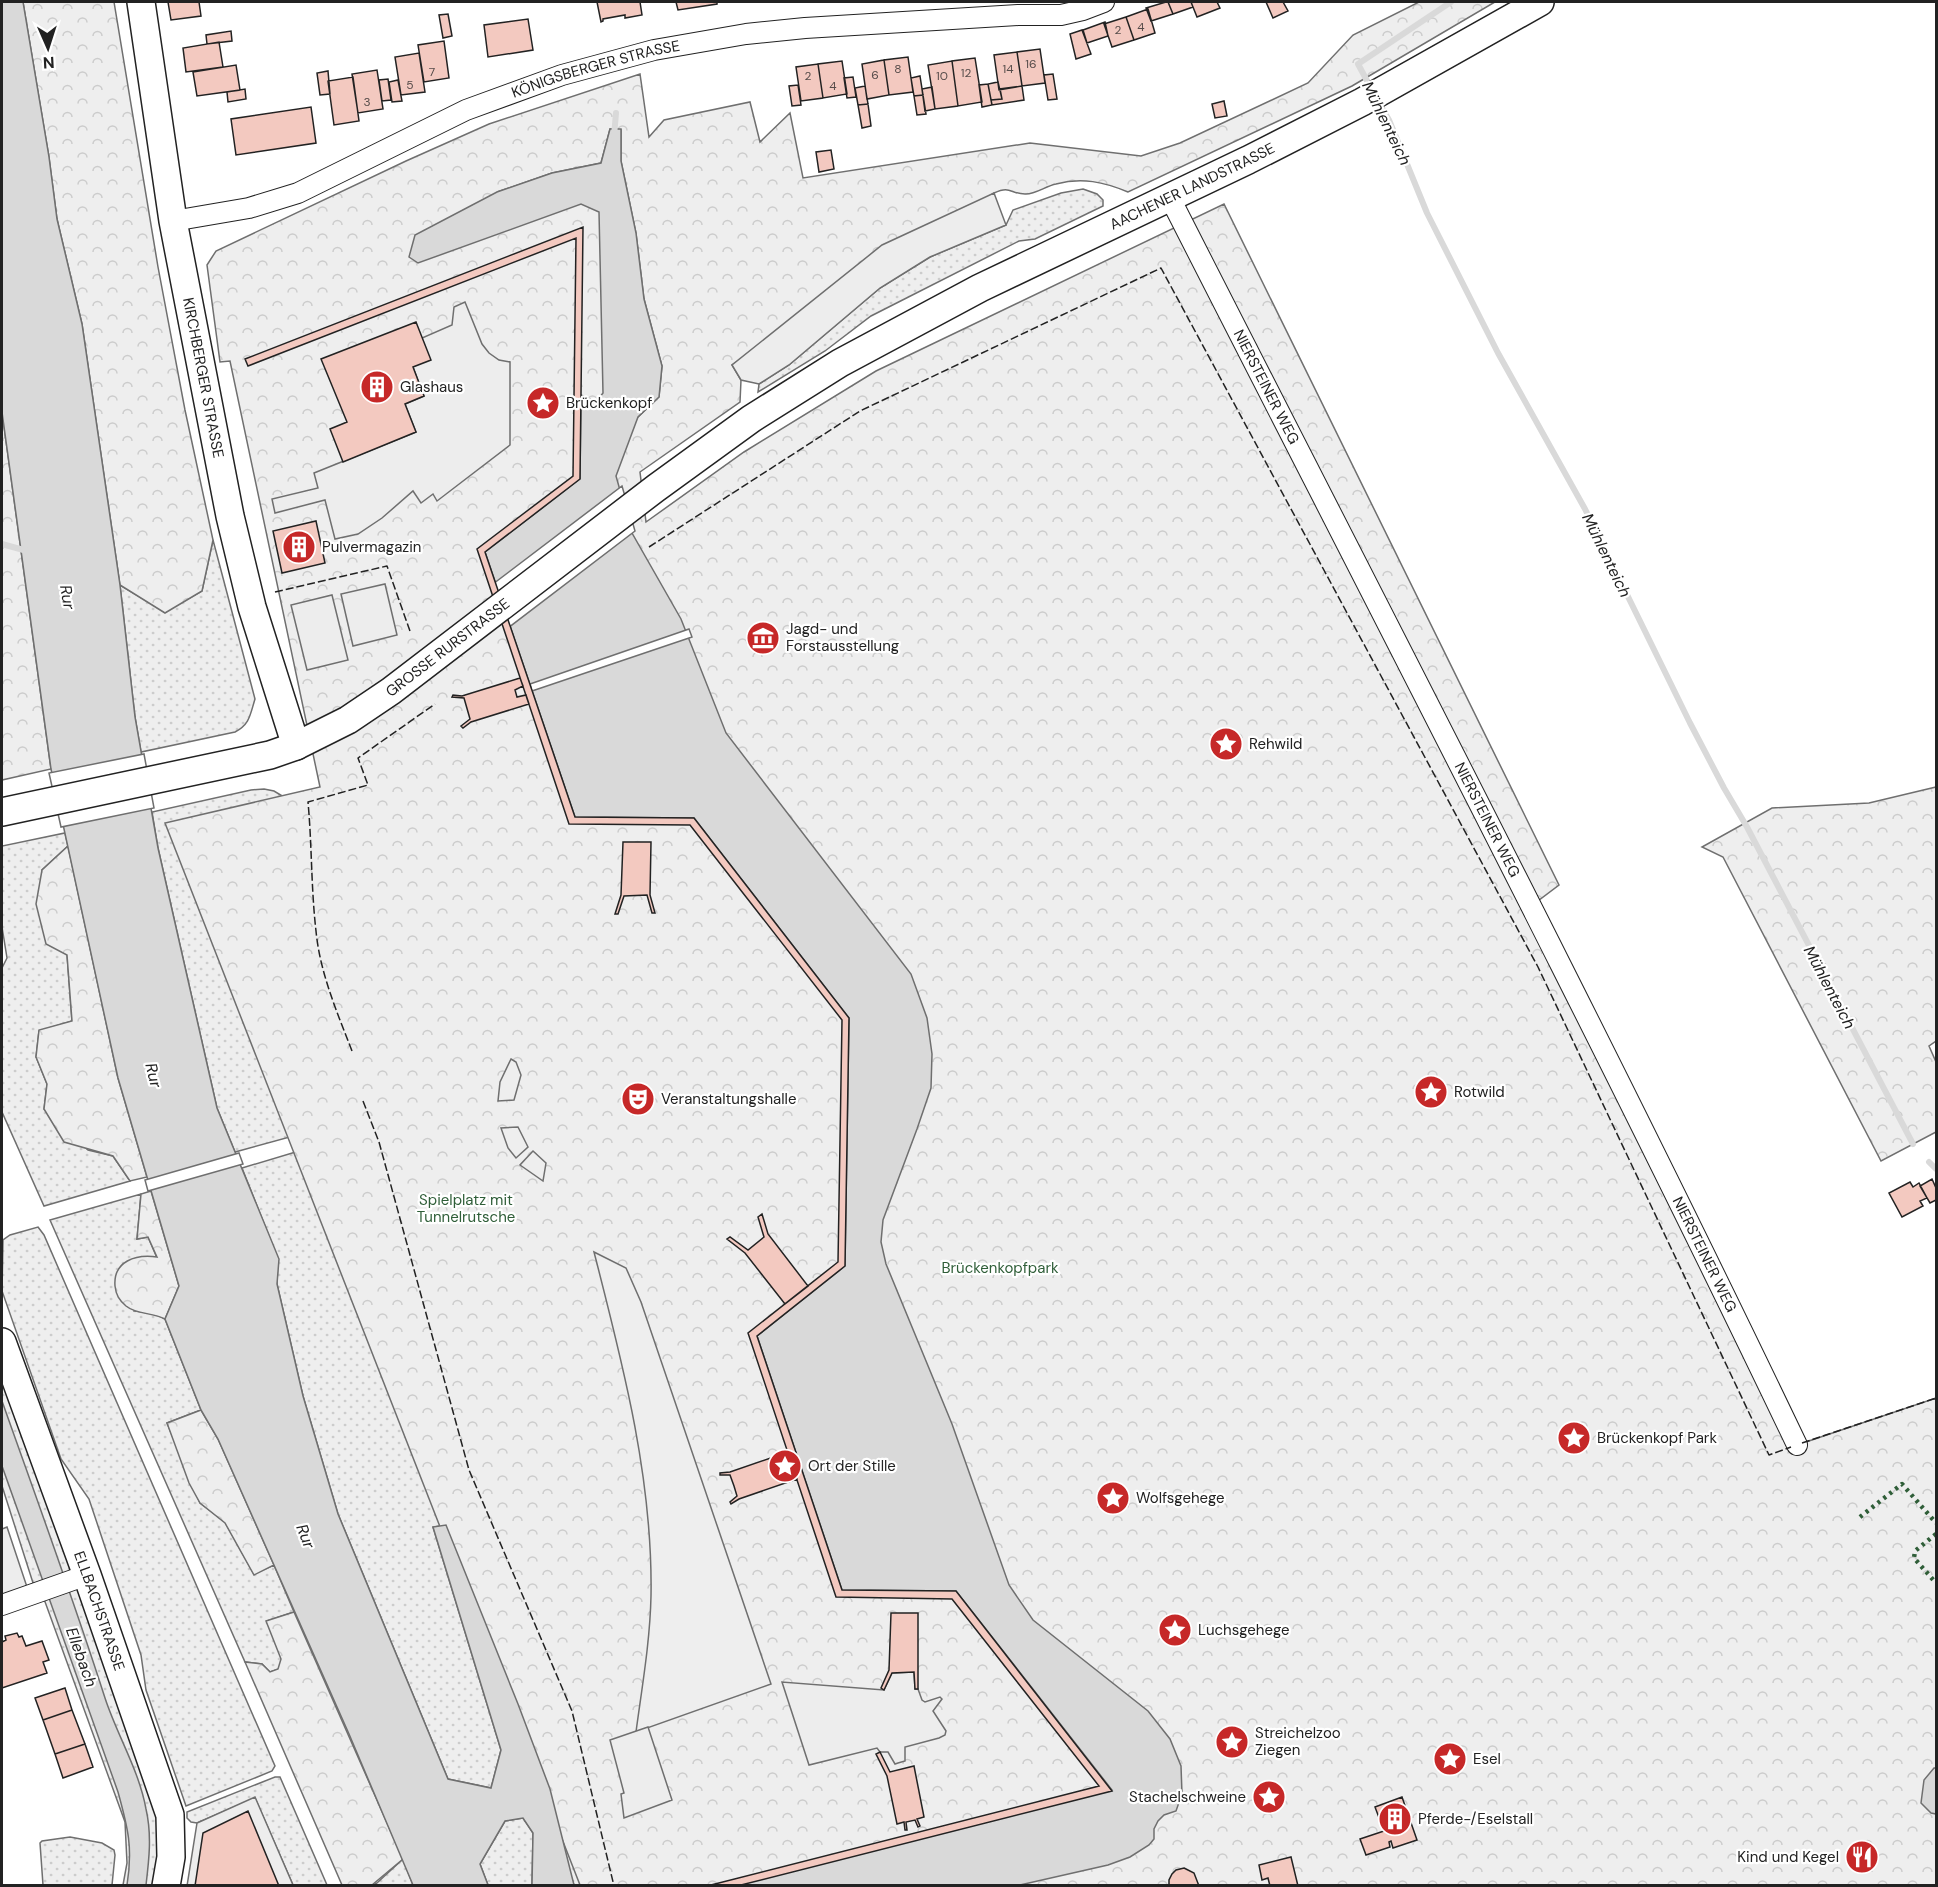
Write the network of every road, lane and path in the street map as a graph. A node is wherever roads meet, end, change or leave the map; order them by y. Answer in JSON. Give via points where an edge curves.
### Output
{"nodes":[{"id":1,"x":141,"y":2,"type":"edge"},
{"id":2,"x":1104,"y":2,"type":"edge"},
{"id":3,"x":1540,"y":2,"type":"edge"},
{"id":4,"x":1041,"y":9,"type":"edge"},
{"id":5,"x":1170,"y":198,"type":"junction"},
{"id":6,"x":173,"y":221,"type":"junction"},
{"id":7,"x":840,"y":363,"type":"joint"},
{"id":8,"x":296,"y":746,"type":"junction"},
{"id":9,"x":2,"y":812,"type":"edge"},
{"id":10,"x":2,"y":1342,"type":"edge"},
{"id":11,"x":1797,"y":1445,"type":"dead end"},
{"id":12,"x":80,"y":1578,"type":"junction"},
{"id":13,"x":2,"y":1605,"type":"edge"},
{"id":14,"x":166,"y":1886,"type":"edge"}],
"edges":[{"from":1,"to":6,"type":"main road","name":"KIRCHBERGER STRASSE"},
{"from":2,"to":4,"type":"street","name":"KÖNIGSBERGER STRASSE","via":[[1061,15]]},
{"from":3,"to":5,"type":"main road","name":"AACHENER LANDSTRASSE","via":[[1362,102]]},
{"from":4,"to":6,"type":"street","name":"KÖNIGSBERGER STRASSE","via":[[1018,15],[746,34],[654,50],[562,75],[466,110],[298,193],[249,208]]},
{"from":5,"to":7,"type":"main road","name":"AACHENER LANDSTRASSE","via":[[980,288]]},
{"from":5,"to":11,"type":"street","name":"NIERSTEINER WEG","via":[[1569,982]]},
{"from":6,"to":8,"type":"main road","name":"KIRCHBERGER STRASSE","via":[[230,516],[252,607]]},
{"from":7,"to":8,"type":"main road","name":"GROSSE RURSTRASSE","via":[[751,419],[656,488],[391,691],[354,716]]},
{"from":8,"to":9,"type":"main road","name":"GROSSE RURSTRASSE","via":[[270,756]]},
{"from":10,"to":12,"type":"main road","name":"ELLBACHSTRASSE"},
{"from":12,"to":13,"type":"street"},
{"from":12,"to":14,"type":"main road","name":"ELLBACHSTRASSE","via":[[170,1815],[171,1857]]}]}
